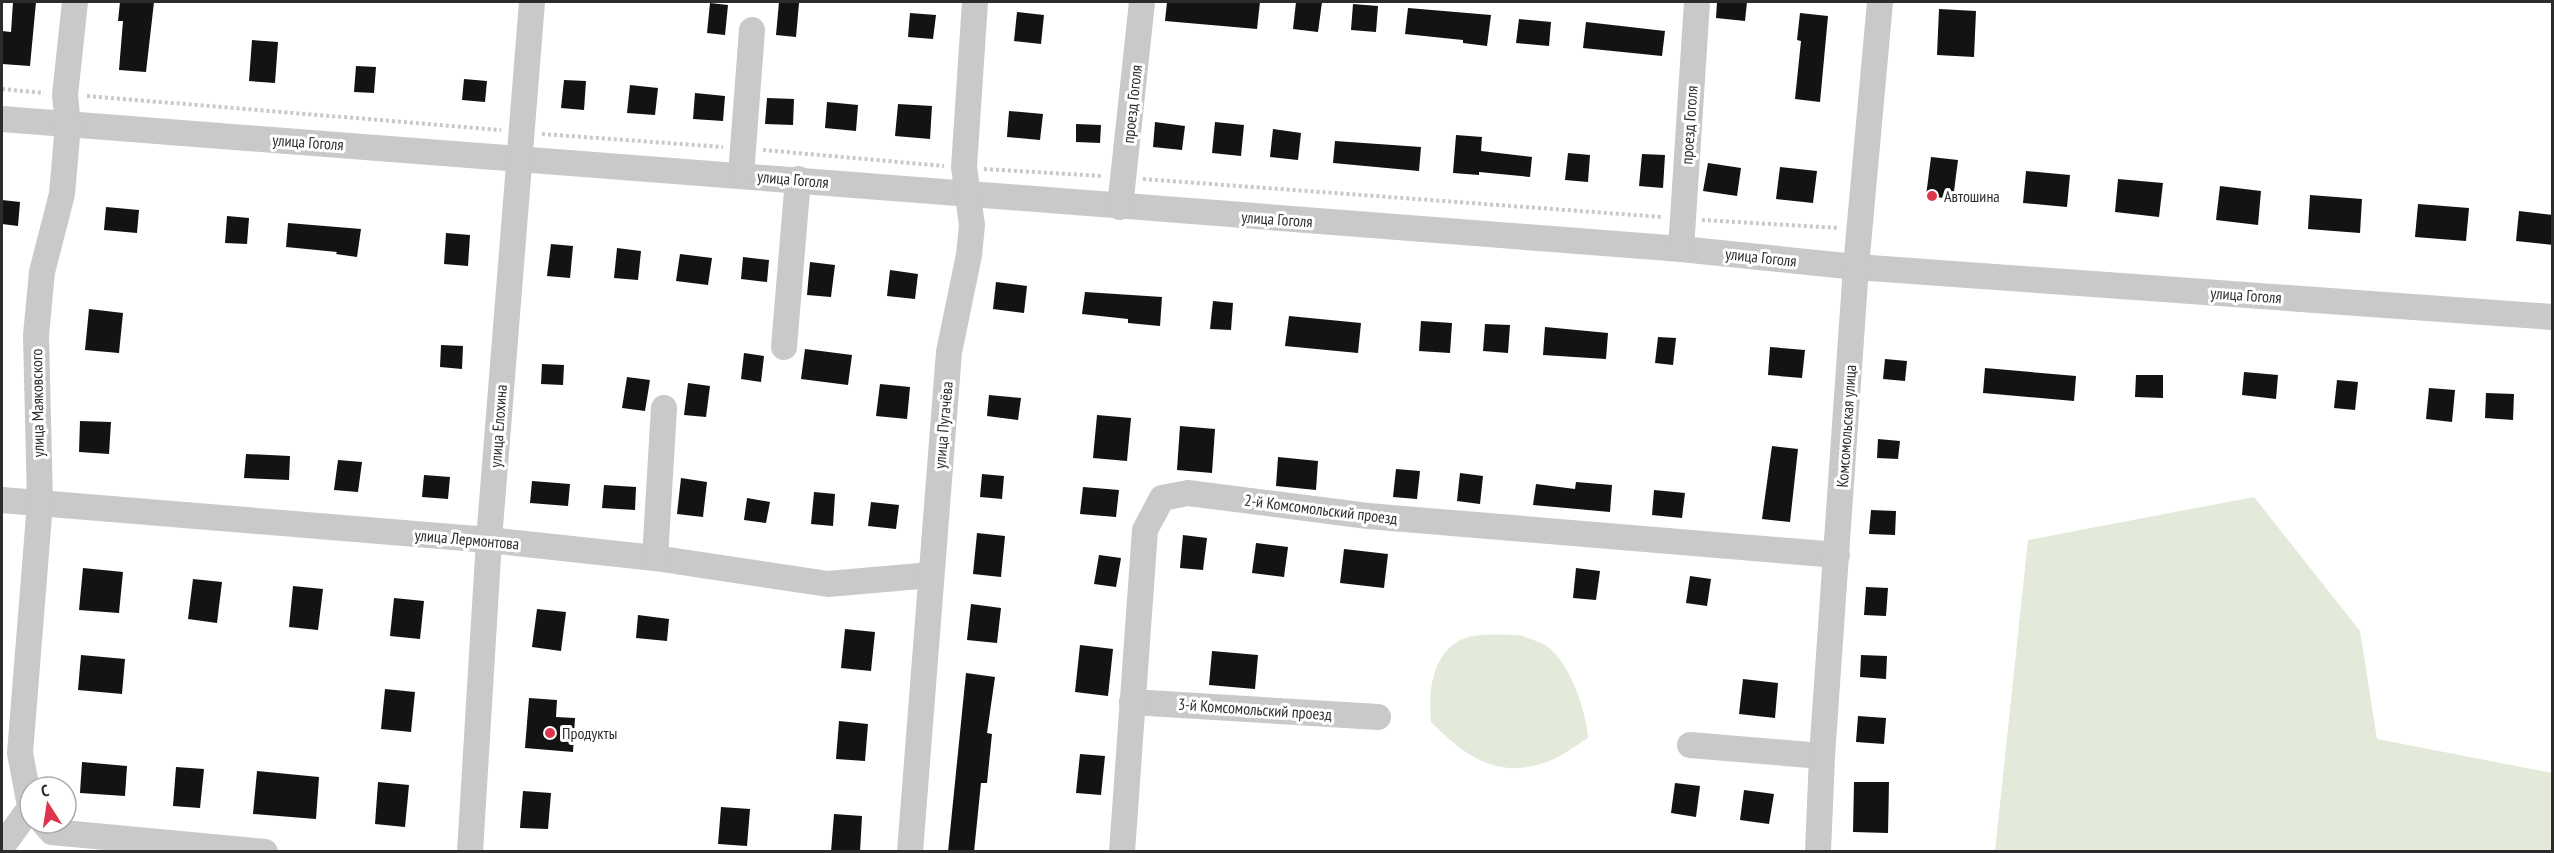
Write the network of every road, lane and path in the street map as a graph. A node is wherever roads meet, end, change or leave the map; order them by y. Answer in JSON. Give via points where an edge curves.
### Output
{"nodes":[{"id":1,"x":75,"y":2,"type":"edge"},
{"id":2,"x":532,"y":2,"type":"edge"},
{"id":3,"x":975,"y":2,"type":"edge"},
{"id":4,"x":1142,"y":2,"type":"edge"},
{"id":5,"x":1697,"y":2,"type":"edge"},
{"id":6,"x":1880,"y":2,"type":"edge"},
{"id":7,"x":752,"y":30,"type":"dead end"},
{"id":8,"x":2,"y":89,"type":"edge"},
{"id":9,"x":65,"y":94,"type":"junction"},
{"id":10,"x":2,"y":119,"type":"edge"},
{"id":11,"x":68,"y":124,"type":"junction"},
{"id":12,"x":522,"y":132,"type":"junction"},
{"id":13,"x":744,"y":149,"type":"junction"},
{"id":14,"x":519,"y":158,"type":"junction"},
{"id":15,"x":964,"y":167,"type":"junction"},
{"id":16,"x":741,"y":175,"type":"junction"},
{"id":17,"x":1125,"y":178,"type":"junction"},
{"id":18,"x":798,"y":179,"type":"junction"},
{"id":19,"x":970,"y":196,"type":"junction"},
{"id":20,"x":1120,"y":207,"type":"junction"},
{"id":21,"x":1682,"y":219,"type":"junction"},
{"id":22,"x":1840,"y":228,"type":"dead end"},
{"id":23,"x":1681,"y":249,"type":"junction"},
{"id":24,"x":1856,"y":267,"type":"junction"},
{"id":25,"x":2553,"y":317,"type":"edge"},
{"id":26,"x":784,"y":347,"type":"dead end"},
{"id":27,"x":664,"y":408,"type":"dead end"},
{"id":28,"x":2,"y":500,"type":"edge"},
{"id":29,"x":40,"y":503,"type":"junction"},
{"id":30,"x":489,"y":540,"type":"junction"},
{"id":31,"x":1837,"y":555,"type":"junction"},
{"id":32,"x":655,"y":558,"type":"junction"},
{"id":33,"x":931,"y":575,"type":"junction"},
{"id":34,"x":1132,"y":702,"type":"junction"},
{"id":35,"x":1378,"y":717,"type":"dead end"},
{"id":36,"x":1690,"y":746,"type":"dead end"},
{"id":37,"x":11,"y":753,"type":"edge"},
{"id":38,"x":1822,"y":756,"type":"junction"},
{"id":39,"x":19,"y":775,"type":"edge"},
{"id":40,"x":18,"y":823,"type":"edge"},
{"id":41,"x":78,"y":834,"type":"edge"},
{"id":42,"x":3,"y":852,"type":"edge"},
{"id":43,"x":265,"y":852,"type":"edge"},
{"id":44,"x":470,"y":852,"type":"edge"},
{"id":45,"x":910,"y":852,"type":"edge"},
{"id":46,"x":1122,"y":852,"type":"edge"},
{"id":47,"x":1818,"y":852,"type":"edge"}],
"edges":[{"from":1,"to":9,"type":"street","name":"улица Маяковского"},
{"from":2,"to":12,"type":"street","name":"улица Елохина"},
{"from":3,"to":15,"type":"street","name":"улица Пугачёва"},
{"from":4,"to":17,"type":"street","name":"проезд Гоголя"},
{"from":5,"to":21,"type":"street","name":"проезд Гоголя"},
{"from":6,"to":24,"type":"street","name":"Комсомольская улица"},
{"from":7,"to":13,"type":"street"},
{"from":8,"to":9,"type":"path"},
{"from":9,"to":11,"type":"street","name":"улица Маяковского"},
{"from":9,"to":12,"type":"path"},
{"from":10,"to":11,"type":"street","name":"улица Гоголя"},
{"from":11,"to":14,"type":"street","name":"улица Гоголя"},
{"from":11,"to":29,"type":"street","name":"улица Маяковского","via":[[62,194],[42,272],[36,335]]},
{"from":12,"to":13,"type":"path"},
{"from":12,"to":14,"type":"street","name":"улица Елохина"},
{"from":13,"to":15,"type":"path"},
{"from":13,"to":16,"type":"street"},
{"from":14,"to":16,"type":"street","name":"улица Гоголя"},
{"from":14,"to":30,"type":"street","name":"улица Елохина"},
{"from":15,"to":17,"type":"path"},
{"from":15,"to":19,"type":"street","name":"улица Пугачёва"},
{"from":16,"to":18,"type":"street","name":"улица Гоголя"},
{"from":17,"to":20,"type":"street","name":"проезд Гоголя"},
{"from":17,"to":21,"type":"path"},
{"from":18,"to":19,"type":"street","name":"улица Гоголя"},
{"from":18,"to":26,"type":"street"},
{"from":19,"to":20,"type":"street","name":"улица Гоголя"},
{"from":19,"to":33,"type":"street","name":"улица Пугачёва","via":[[969,255],[949,352]]},
{"from":20,"to":23,"type":"street","name":"улица Гоголя"},
{"from":21,"to":22,"type":"path"},
{"from":21,"to":23,"type":"street","name":"проезд Гоголя"},
{"from":23,"to":24,"type":"street","name":"улица Гоголя"},
{"from":24,"to":25,"type":"street","name":"улица Гоголя"},
{"from":24,"to":31,"type":"street","name":"Комсомольская улица"},
{"from":27,"to":32,"type":"street"},
{"from":28,"to":29,"type":"street","name":"улица Лермонтова"},
{"from":29,"to":30,"type":"street","name":"улица Лермонтова"},
{"from":29,"to":37,"type":"street","name":"улица Маяковского"},
{"from":30,"to":32,"type":"street","name":"улица Лермонтова"},
{"from":30,"to":44,"type":"street","name":"улица Елохина"},
{"from":31,"to":34,"type":"street","name":"2-й Комсомольский проезд","via":[[1368,516],[1188,493],[1162,498],[1145,530]]},
{"from":31,"to":38,"type":"street","name":"Комсомольская улица"},
{"from":32,"to":33,"type":"street","name":"улица Лермонтова","via":[[828,584]]},
{"from":33,"to":45,"type":"street","name":"улица Пугачёва"},
{"from":34,"to":35,"type":"street","name":"3-й Комсомольский проезд"},
{"from":34,"to":46,"type":"street","name":"2-й Комсомольский проезд"},
{"from":36,"to":38,"type":"street"},
{"from":37,"to":39,"type":"street","name":"улица Маяковского"},
{"from":38,"to":47,"type":"street","name":"Комсомольская улица"},
{"from":40,"to":42,"type":"street","name":"улица Маяковского","via":[[3,844]]},
{"from":41,"to":43,"type":"street"}]}
